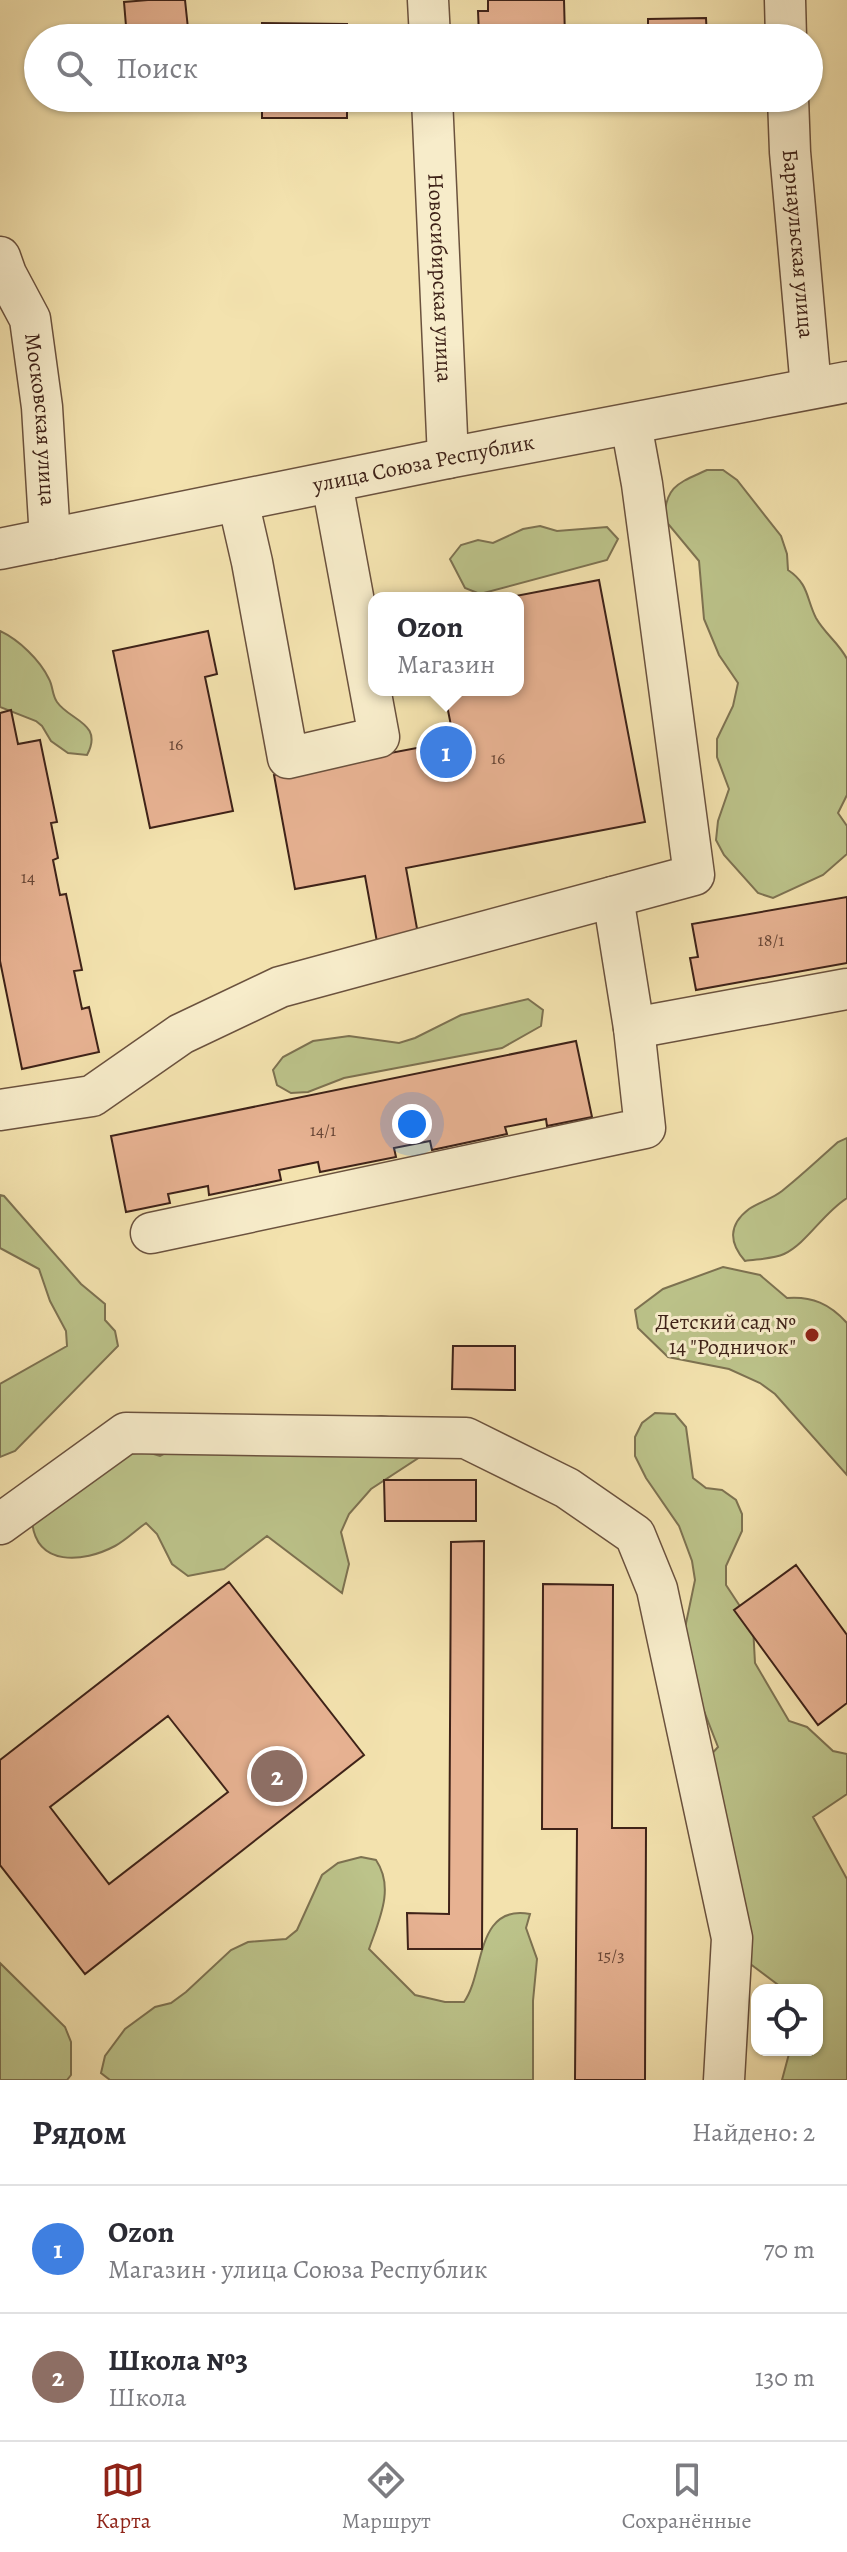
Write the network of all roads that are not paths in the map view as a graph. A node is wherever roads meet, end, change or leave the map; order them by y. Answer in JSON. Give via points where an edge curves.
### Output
{"nodes":[{"id":1,"x":428,"y":0,"type":"edge"},
{"id":2,"x":785,"y":0,"type":"edge"},
{"id":3,"x":429,"y":24,"type":"edge"},
{"id":4,"x":786,"y":24,"type":"edge"},
{"id":5,"x":433,"y":112,"type":"edge"},
{"id":6,"x":789,"y":112,"type":"edge"},
{"id":7,"x":0,"y":257,"type":"edge"},
{"id":8,"x":829,"y":385,"type":"edge"},
{"id":9,"x":631,"y":424,"type":"junction"},
{"id":10,"x":448,"y":458,"type":"junction"},
{"id":11,"x":332,"y":483,"type":"junction"},
{"id":12,"x":238,"y":501,"type":"junction"},
{"id":13,"x":50,"y":539,"type":"junction"},
{"id":14,"x":0,"y":549,"type":"edge"},
{"id":15,"x":368,"y":678,"type":"edge"},
{"id":16,"x":371,"y":696,"type":"edge"},
{"id":17,"x":613,"y":897,"type":"junction"},
{"id":18,"x":847,"y":989,"type":"edge"},
{"id":19,"x":634,"y":1028,"type":"junction"},
{"id":20,"x":0,"y":1110,"type":"edge"},
{"id":21,"x":151,"y":1233,"type":"dead end"},
{"id":22,"x":0,"y":1524,"type":"edge"},
{"id":23,"x":724,"y":2080,"type":"edge"}],
"edges":[{"from":1,"to":3,"type":"street"},
{"from":2,"to":4,"type":"street"},
{"from":5,"to":10,"type":"street","name":"Новосибирская улица"},
{"from":6,"to":8,"type":"street","name":"Барнаульская улица","via":[[791,168]]},
{"from":7,"to":13,"type":"street","name":"Московская улица","via":[[30,319]]},
{"from":8,"to":9,"type":"street","name":"улица Союза Республик"},
{"from":9,"to":10,"type":"street","name":"улица Союза Республик"},
{"from":9,"to":17,"type":"street","via":[[694,875]]},
{"from":10,"to":11,"type":"street","name":"улица Союза Республик"},
{"from":11,"to":12,"type":"street","name":"улица Союза Республик"},
{"from":11,"to":15,"type":"street"},
{"from":12,"to":13,"type":"street","name":"улица Союза Республик"},
{"from":12,"to":16,"type":"street","via":[[288,758],[379,737]]},
{"from":13,"to":14,"type":"street","name":"улица Союза Республик"},
{"from":17,"to":19,"type":"street"},
{"from":17,"to":20,"type":"street","via":[[280,987],[181,1034],[92,1096]]},
{"from":18,"to":19,"type":"street"},
{"from":19,"to":21,"type":"street","via":[[645,1128]]},
{"from":22,"to":23,"type":"street","via":[[126,1433],[466,1438],[567,1488],[635,1535],[657,1589],[732,1938]]}]}
